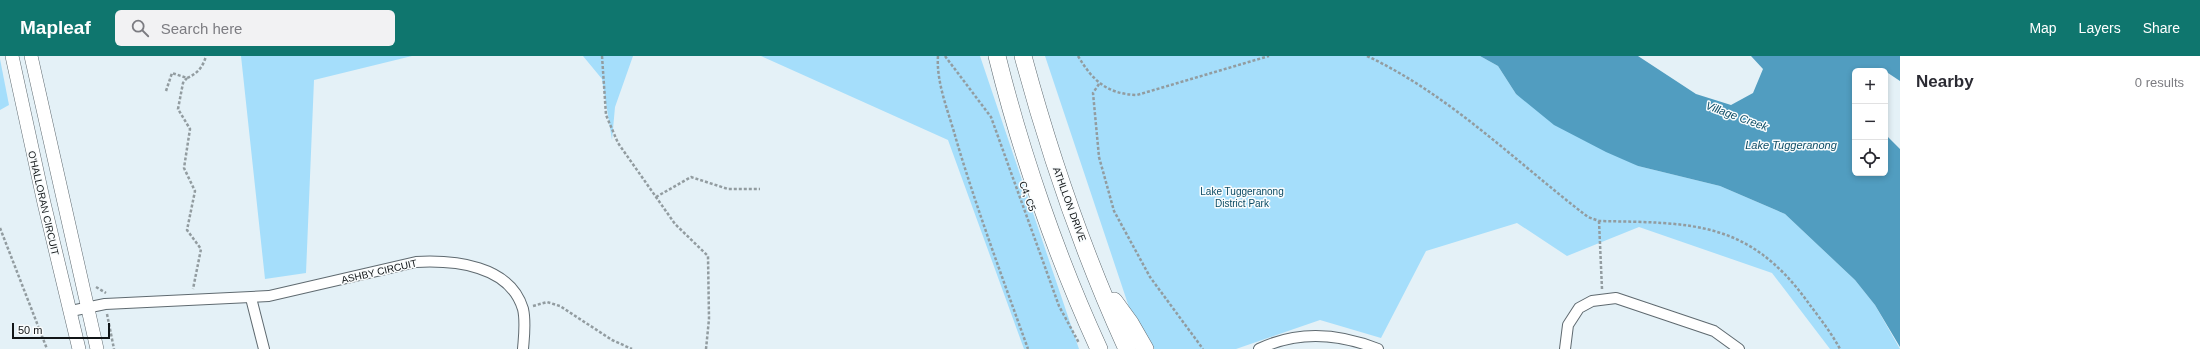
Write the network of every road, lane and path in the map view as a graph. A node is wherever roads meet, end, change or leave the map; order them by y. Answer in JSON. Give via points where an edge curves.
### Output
{"nodes":[{"id":1,"x":12,"y":56,"type":"edge"},
{"id":2,"x":31,"y":56,"type":"edge"},
{"id":3,"x":206,"y":56,"type":"edge"},
{"id":4,"x":602,"y":56,"type":"edge"},
{"id":5,"x":938,"y":56,"type":"edge"},
{"id":6,"x":945,"y":56,"type":"edge"},
{"id":7,"x":997,"y":56,"type":"edge"},
{"id":8,"x":1023,"y":56,"type":"edge"},
{"id":9,"x":1078,"y":56,"type":"edge"},
{"id":10,"x":1269,"y":56,"type":"edge"},
{"id":11,"x":1367,"y":56,"type":"edge"},
{"id":12,"x":187,"y":78,"type":"junction"},
{"id":13,"x":1099,"y":84,"type":"junction"},
{"id":14,"x":166,"y":91,"type":"dead end"},
{"id":15,"x":760,"y":189,"type":"dead end"},
{"id":16,"x":656,"y":197,"type":"junction"},
{"id":17,"x":1599,"y":221,"type":"junction"},
{"id":18,"x":0,"y":228,"type":"edge"},
{"id":19,"x":1098,"y":280,"type":"junction"},
{"id":20,"x":251,"y":298,"type":"junction"},
{"id":21,"x":1602,"y":299,"type":"junction"},
{"id":22,"x":191,"y":300,"type":"junction"},
{"id":23,"x":87,"y":308,"type":"junction"},
{"id":24,"x":522,"y":309,"type":"junction"},
{"id":25,"x":70,"y":311,"type":"junction"},
{"id":26,"x":47,"y":349,"type":"edge"},
{"id":27,"x":79,"y":349,"type":"edge"},
{"id":28,"x":96,"y":349,"type":"edge"},
{"id":29,"x":264,"y":349,"type":"edge"},
{"id":30,"x":523,"y":349,"type":"edge"},
{"id":31,"x":632,"y":349,"type":"edge"},
{"id":32,"x":706,"y":349,"type":"edge"},
{"id":33,"x":1028,"y":349,"type":"edge"},
{"id":34,"x":1082,"y":349,"type":"edge"},
{"id":35,"x":1099,"y":349,"type":"edge"},
{"id":36,"x":1127,"y":349,"type":"edge"},
{"id":37,"x":1145,"y":349,"type":"edge"},
{"id":38,"x":1203,"y":349,"type":"edge"},
{"id":39,"x":1259,"y":349,"type":"edge"},
{"id":40,"x":1378,"y":349,"type":"edge"},
{"id":41,"x":1565,"y":349,"type":"edge"},
{"id":42,"x":1739,"y":349,"type":"edge"},
{"id":43,"x":1840,"y":349,"type":"edge"}],
"edges":[{"from":1,"to":25,"type":"street","name":"O'HALLORAN CIRCUIT"},
{"from":2,"to":23,"type":"street","name":"O'HALLORAN CIRCUIT"},
{"from":3,"to":12,"type":"path","via":[[199,70]]},
{"from":4,"to":16,"type":"path","via":[[606,115],[618,143]]},
{"from":5,"to":33,"type":"path","via":[[937,66],[948,110],[978,214]]},
{"from":6,"to":34,"type":"path","name":"C4, C5","via":[[991,116],[1059,306]]},
{"from":7,"to":35,"type":"main road","via":[[1058,248]]},
{"from":8,"to":19,"type":"main road","name":"ATHLLON DRIVE","via":[[1059,177]]},
{"from":9,"to":13,"type":"path"},
{"from":10,"to":13,"type":"path","via":[[1137,95],[1119,93]]},
{"from":11,"to":17,"type":"path","via":[[1480,128],[1572,205],[1588,217]]},
{"from":12,"to":14,"type":"path","via":[[172,73]]},
{"from":12,"to":22,"type":"path","via":[[183,83],[178,109],[190,129],[184,168],[195,191],[187,230],[201,249]]},
{"from":13,"to":38,"type":"path","via":[[1093,93],[1099,157],[1114,211],[1150,277]]},
{"from":15,"to":16,"type":"path","via":[[728,189],[691,177]]},
{"from":16,"to":32,"type":"path","via":[[675,224],[708,256],[709,319]]},
{"from":17,"to":21,"type":"path"},
{"from":17,"to":43,"type":"path","via":[[1680,223],[1723,232],[1742,241],[1763,254],[1785,273]]},
{"from":18,"to":26,"type":"path"},
{"from":19,"to":36,"type":"main road","name":"ATHLLON DRIVE"},
{"from":19,"to":37,"type":"main road","via":[[1130,322]]},
{"from":20,"to":22,"type":"street","name":"ASHBY CIRCUIT"},
{"from":20,"to":24,"type":"street","name":"ASHBY CIRCUIT","via":[[306,289],[416,262],[439,261],[464,264],[487,271],[505,282]]},
{"from":20,"to":29,"type":"street"},
{"from":21,"to":41,"type":"street","via":[[1580,308],[1570,319]]},
{"from":21,"to":42,"type":"street","via":[[1624,300],[1714,331]]},
{"from":22,"to":23,"type":"street","name":"ASHBY CIRCUIT","via":[[105,304]]},
{"from":23,"to":25,"type":"street","name":"ASHBY CIRCUIT"},
{"from":23,"to":28,"type":"street","name":"O'HALLORAN CIRCUIT"},
{"from":24,"to":30,"type":"street","name":"ASHBY CIRCUIT","via":[[525,324]]},
{"from":24,"to":31,"type":"path","via":[[547,302],[560,306],[612,340]]},
{"from":25,"to":27,"type":"street","name":"O'HALLORAN CIRCUIT"},
{"from":39,"to":40,"type":"street","via":[[1296,336],[1323,335],[1336,336]]}]}
